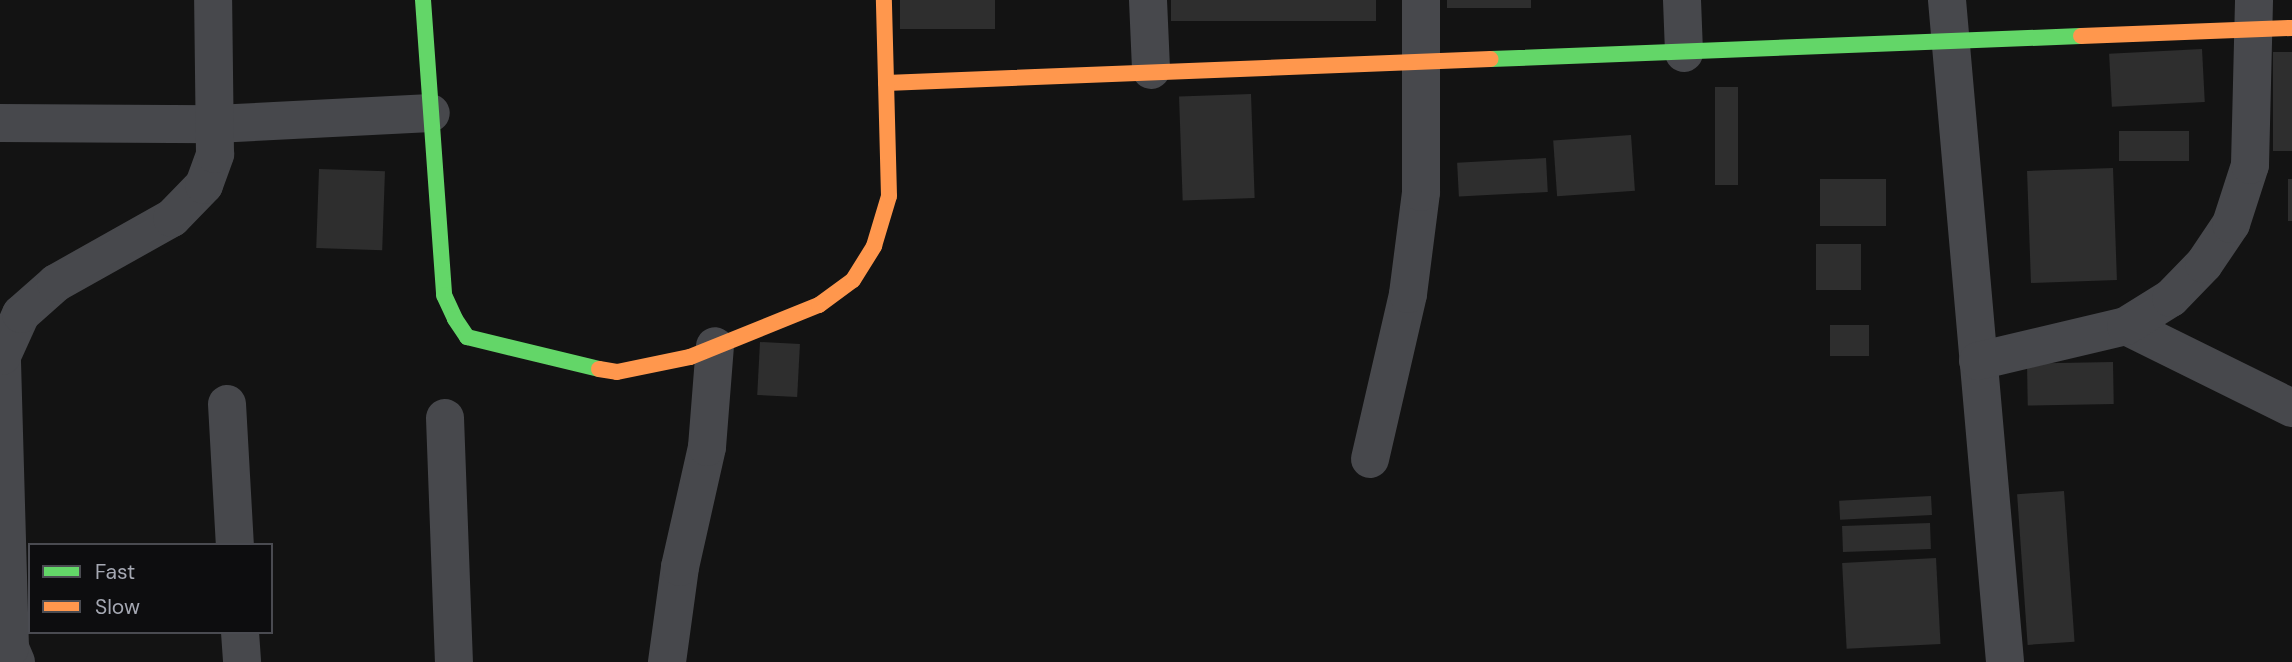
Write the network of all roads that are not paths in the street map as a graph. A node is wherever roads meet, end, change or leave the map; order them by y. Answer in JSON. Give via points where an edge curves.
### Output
{"nodes":[{"id":1,"x":213,"y":0,"type":"edge"},
{"id":2,"x":423,"y":0,"type":"edge"},
{"id":3,"x":884,"y":0,"type":"edge"},
{"id":4,"x":1148,"y":0,"type":"edge"},
{"id":5,"x":1421,"y":0,"type":"edge"},
{"id":6,"x":1682,"y":0,"type":"edge"},
{"id":7,"x":1947,"y":0,"type":"edge"},
{"id":8,"x":2267,"y":19,"type":"edge"},
{"id":9,"x":1949,"y":43,"type":"junction"},
{"id":10,"x":1684,"y":53,"type":"junction"},
{"id":11,"x":1423,"y":62,"type":"junction"},
{"id":12,"x":1151,"y":70,"type":"junction"},
{"id":13,"x":886,"y":83,"type":"junction"},
{"id":14,"x":431,"y":113,"type":"junction"},
{"id":15,"x":0,"y":123,"type":"edge"},
{"id":16,"x":215,"y":124,"type":"junction"},
{"id":17,"x":2126,"y":326,"type":"junction"},
{"id":18,"x":715,"y":346,"type":"junction"},
{"id":19,"x":1978,"y":361,"type":"junction"},
{"id":20,"x":227,"y":404,"type":"dead end"},
{"id":21,"x":2292,"y":408,"type":"edge"},
{"id":22,"x":446,"y":418,"type":"dead end"},
{"id":23,"x":1370,"y":459,"type":"dead end"},
{"id":24,"x":235,"y":543,"type":"edge"},
{"id":25,"x":240,"y":634,"type":"edge"},
{"id":26,"x":16,"y":662,"type":"edge"},
{"id":27,"x":242,"y":662,"type":"edge"},
{"id":28,"x":454,"y":662,"type":"edge"},
{"id":29,"x":667,"y":662,"type":"edge"},
{"id":30,"x":2005,"y":662,"type":"edge"}],
"edges":[{"from":1,"to":16,"type":"street"},
{"from":2,"to":14,"type":"street"},
{"from":3,"to":13,"type":"street"},
{"from":4,"to":12,"type":"street"},
{"from":5,"to":11,"type":"street"},
{"from":6,"to":10,"type":"street"},
{"from":7,"to":9,"type":"street"},
{"from":8,"to":9,"type":"street"},
{"from":8,"to":17,"type":"street","via":[[2250,165],[2231,224],[2204,264],[2171,298]]},
{"from":9,"to":10,"type":"street"},
{"from":9,"to":19,"type":"street"},
{"from":10,"to":11,"type":"street"},
{"from":11,"to":12,"type":"street"},
{"from":11,"to":23,"type":"street","via":[[1421,192],[1408,294]]},
{"from":12,"to":13,"type":"street"},
{"from":13,"to":18,"type":"street","via":[[889,196],[874,246],[853,280],[819,305]]},
{"from":14,"to":16,"type":"street"},
{"from":14,"to":18,"type":"street","via":[[444,295],[467,337],[570,365],[617,372],[690,357]]},
{"from":15,"to":16,"type":"street"},
{"from":16,"to":26,"type":"street","via":[[215,155],[204,185],[172,218],[56,283],[21,314],[2,355],[10,648]]},
{"from":17,"to":19,"type":"street"},
{"from":17,"to":21,"type":"street"},
{"from":18,"to":29,"type":"street","via":[[706,447],[680,567]]},
{"from":19,"to":30,"type":"street"},
{"from":20,"to":24,"type":"street"},
{"from":22,"to":28,"type":"street"},
{"from":25,"to":27,"type":"street"}]}
